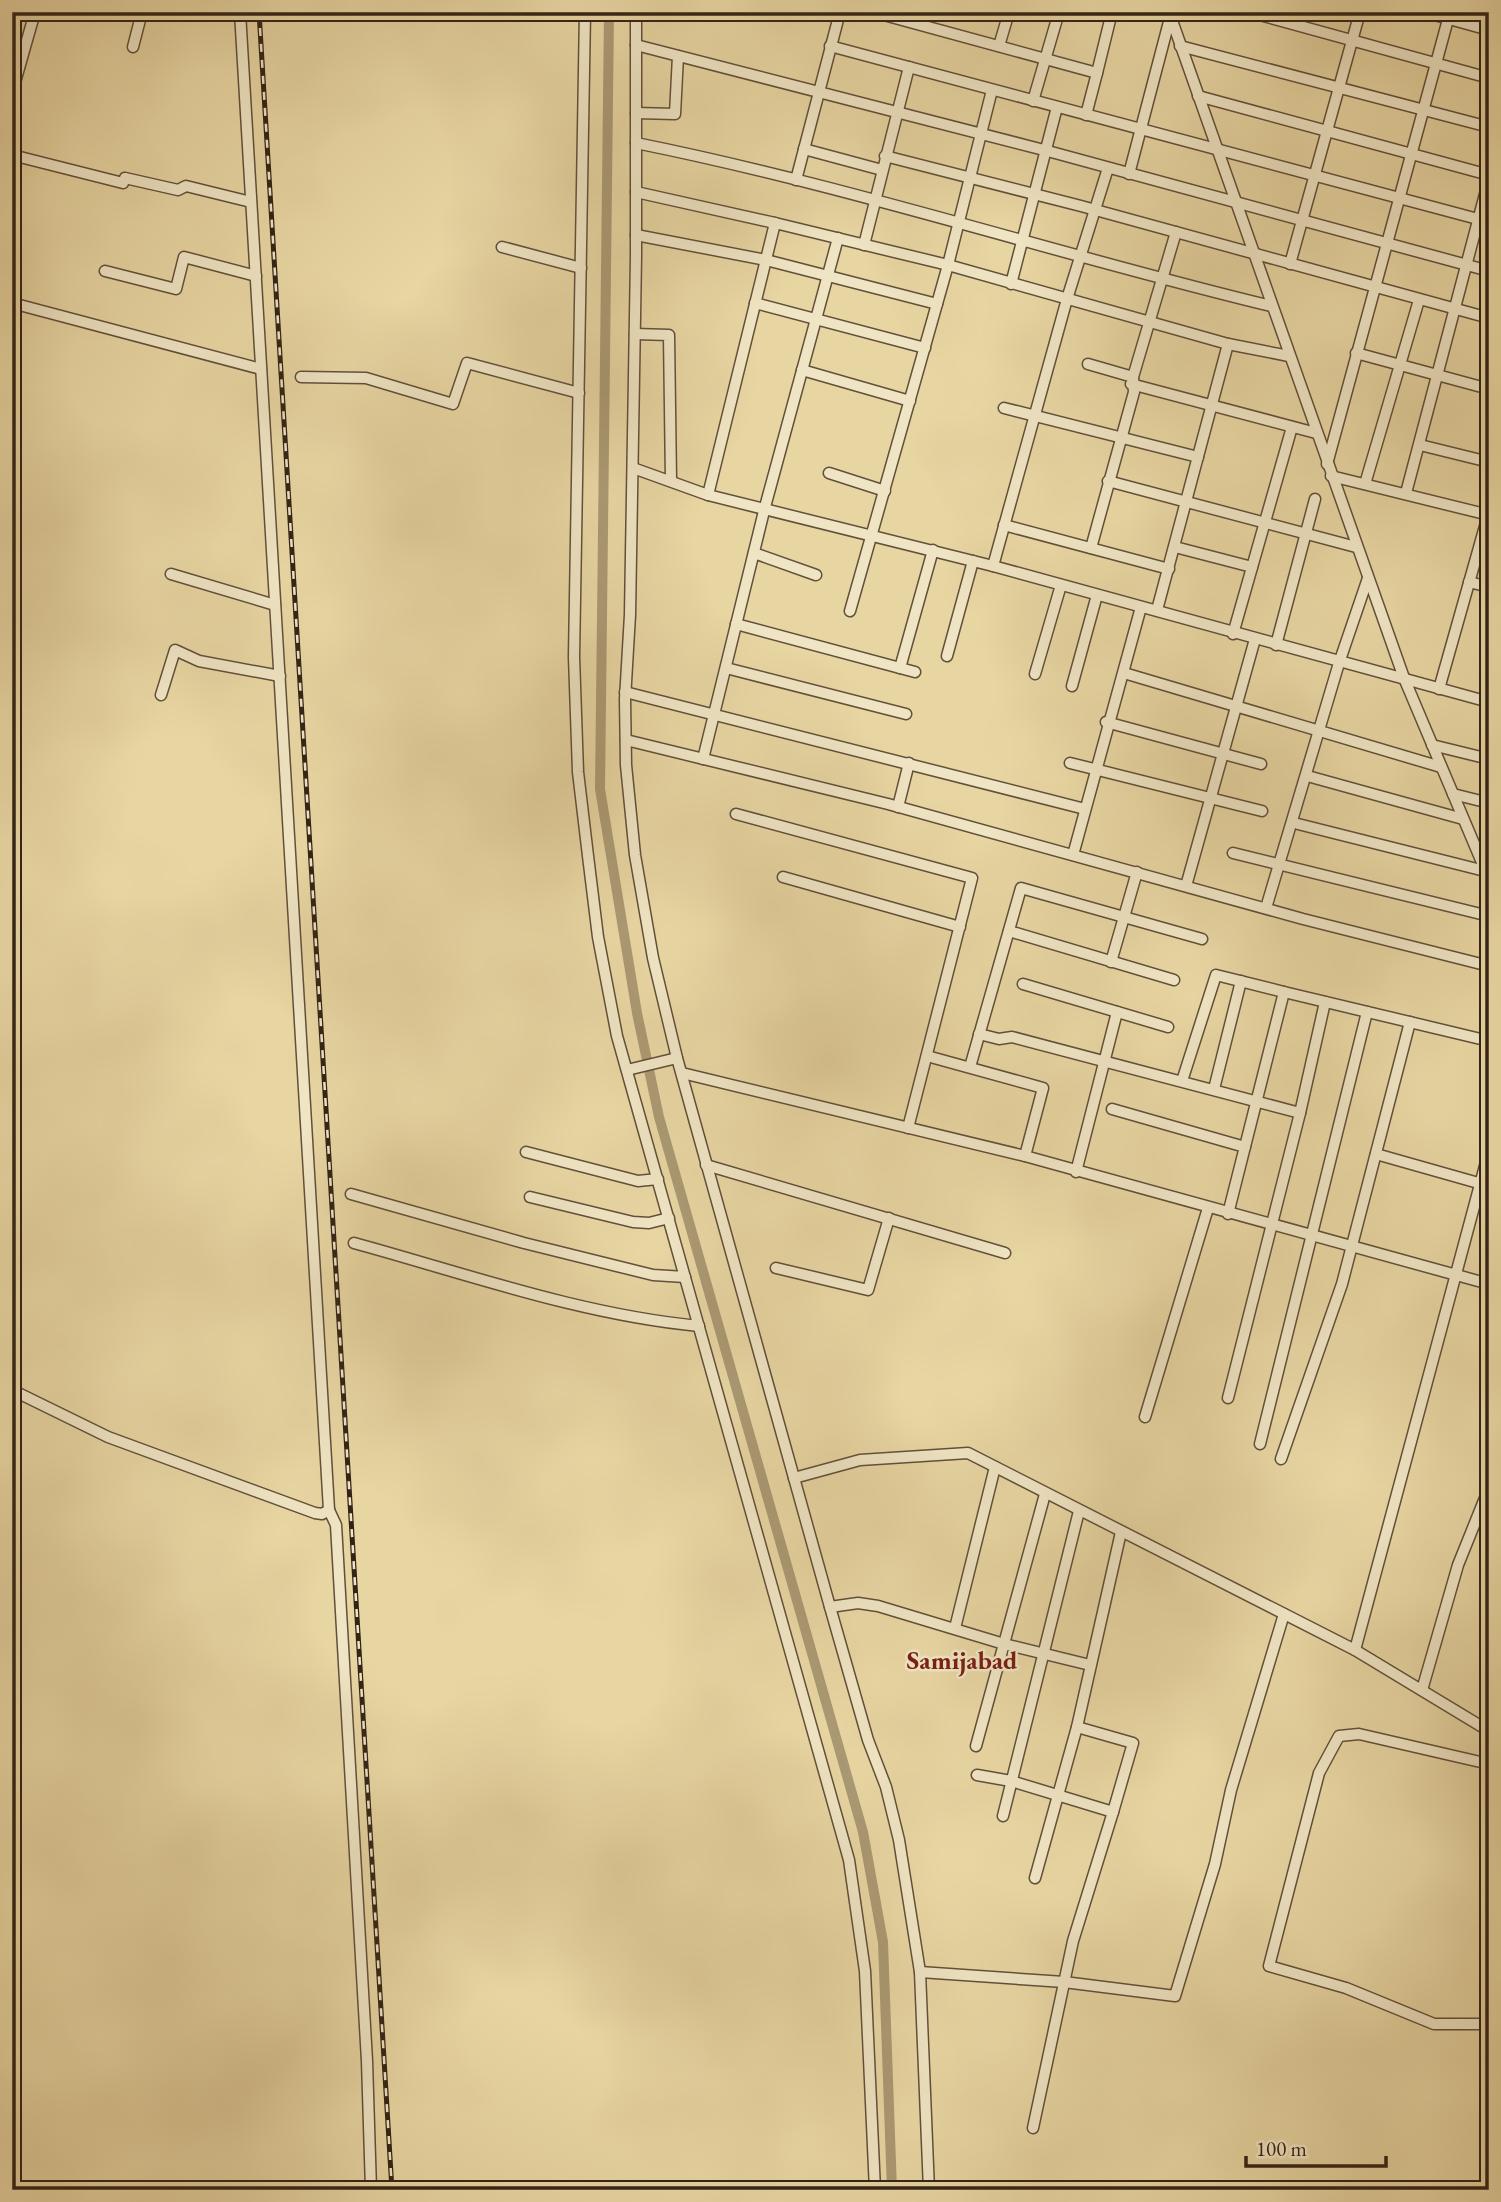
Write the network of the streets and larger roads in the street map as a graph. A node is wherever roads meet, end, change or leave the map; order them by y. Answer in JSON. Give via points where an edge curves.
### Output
{"nodes":[{"id":1,"x":35,"y":12,"type":"edge"},
{"id":2,"x":142,"y":12,"type":"edge"},
{"id":3,"x":240,"y":12,"type":"edge"},
{"id":4,"x":585,"y":12,"type":"edge"},
{"id":5,"x":636,"y":12,"type":"edge"},
{"id":6,"x":840,"y":12,"type":"edge"},
{"id":7,"x":873,"y":12,"type":"edge"},
{"id":8,"x":1009,"y":12,"type":"edge"},
{"id":9,"x":1059,"y":12,"type":"edge"},
{"id":10,"x":1112,"y":12,"type":"edge"},
{"id":11,"x":1248,"y":12,"type":"edge"},
{"id":12,"x":1360,"y":12,"type":"edge"},
{"id":13,"x":1424,"y":12,"type":"edge"},
{"id":14,"x":1169,"y":15,"type":"edge"},
{"id":15,"x":1449,"y":15,"type":"edge"},
{"id":16,"x":1489,"y":30,"type":"edge"},
{"id":17,"x":1352,"y":40,"type":"junction"},
{"id":18,"x":636,"y":45,"type":"junction"},
{"id":19,"x":830,"y":46,"type":"junction"},
{"id":20,"x":999,"y":46,"type":"junction"},
{"id":21,"x":1180,"y":46,"type":"junction"},
{"id":22,"x":133,"y":47,"type":"dead end"},
{"id":23,"x":678,"y":56,"type":"junction"},
{"id":24,"x":1047,"y":59,"type":"junction"},
{"id":25,"x":1436,"y":63,"type":"junction"},
{"id":26,"x":909,"y":67,"type":"junction"},
{"id":27,"x":1097,"y":73,"type":"junction"},
{"id":28,"x":1489,"y":78,"type":"edge"},
{"id":29,"x":1339,"y":86,"type":"junction"},
{"id":30,"x":992,"y":90,"type":"junction"},
{"id":31,"x":12,"y":93,"type":"edge"},
{"id":32,"x":818,"y":93,"type":"junction"},
{"id":33,"x":1198,"y":96,"type":"junction"},
{"id":34,"x":1033,"y":101,"type":"junction"},
{"id":35,"x":1056,"y":107,"type":"junction"},
{"id":36,"x":1423,"y":109,"type":"junction"},
{"id":37,"x":636,"y":113,"type":"junction"},
{"id":38,"x":896,"y":113,"type":"junction"},
{"id":39,"x":1086,"y":115,"type":"junction"},
{"id":40,"x":1489,"y":127,"type":"edge"},
{"id":41,"x":1141,"y":130,"type":"junction"},
{"id":42,"x":1327,"y":130,"type":"junction"},
{"id":43,"x":981,"y":134,"type":"junction"},
{"id":44,"x":636,"y":143,"type":"junction"},
{"id":45,"x":804,"y":149,"type":"junction"},
{"id":46,"x":1044,"y":150,"type":"junction"},
{"id":47,"x":1217,"y":150,"type":"junction"},
{"id":48,"x":1412,"y":152,"type":"junction"},
{"id":49,"x":885,"y":156,"type":"junction"},
{"id":50,"x":1108,"y":168,"type":"junction"},
{"id":51,"x":12,"y":169,"type":"edge"},
{"id":52,"x":882,"y":170,"type":"junction"},
{"id":53,"x":1129,"y":174,"type":"junction"},
{"id":54,"x":1314,"y":175,"type":"junction"},
{"id":55,"x":969,"y":177,"type":"junction"},
{"id":56,"x":1489,"y":177,"type":"edge"},
{"id":57,"x":796,"y":180,"type":"junction"},
{"id":58,"x":636,"y":192,"type":"junction"},
{"id":59,"x":1033,"y":194,"type":"junction"},
{"id":60,"x":1399,"y":197,"type":"junction"},
{"id":61,"x":251,"y":202,"type":"junction"},
{"id":62,"x":874,"y":202,"type":"junction"},
{"id":63,"x":1235,"y":202,"type":"junction"},
{"id":64,"x":1096,"y":210,"type":"junction"},
{"id":65,"x":1302,"y":220,"type":"junction"},
{"id":66,"x":1484,"y":220,"type":"edge"},
{"id":67,"x":775,"y":223,"type":"junction"},
{"id":68,"x":958,"y":225,"type":"junction"},
{"id":69,"x":1175,"y":232,"type":"junction"},
{"id":70,"x":636,"y":235,"type":"junction"},
{"id":71,"x":838,"y":238,"type":"junction"},
{"id":72,"x":1022,"y":240,"type":"junction"},
{"id":73,"x":1386,"y":243,"type":"junction"},
{"id":74,"x":864,"y":245,"type":"junction"},
{"id":75,"x":502,"y":247,"type":"dead end"},
{"id":76,"x":1253,"y":254,"type":"junction"},
{"id":77,"x":1079,"y":258,"type":"junction"},
{"id":78,"x":766,"y":260,"type":"junction"},
{"id":79,"x":1290,"y":264,"type":"junction"},
{"id":80,"x":948,"y":265,"type":"junction"},
{"id":81,"x":1467,"y":265,"type":"junction"},
{"id":82,"x":581,"y":268,"type":"junction"},
{"id":83,"x":105,"y":271,"type":"dead end"},
{"id":84,"x":1489,"y":271,"type":"edge"},
{"id":85,"x":256,"y":276,"type":"junction"},
{"id":86,"x":828,"y":276,"type":"junction"},
{"id":87,"x":1161,"y":279,"type":"junction"},
{"id":88,"x":1011,"y":284,"type":"junction"},
{"id":89,"x":1374,"y":288,"type":"junction"},
{"id":90,"x":1067,"y":299,"type":"junction"},
{"id":91,"x":1419,"y":300,"type":"junction"},
{"id":92,"x":12,"y":303,"type":"edge"},
{"id":93,"x":755,"y":303,"type":"junction"},
{"id":94,"x":937,"y":304,"type":"junction"},
{"id":95,"x":1271,"y":306,"type":"junction"},
{"id":96,"x":1455,"y":310,"type":"junction"},
{"id":97,"x":1489,"y":318,"type":"edge"},
{"id":98,"x":816,"y":319,"type":"junction"},
{"id":99,"x":1148,"y":323,"type":"junction"},
{"id":100,"x":635,"y":334,"type":"junction"},
{"id":101,"x":1228,"y":344,"type":"junction"},
{"id":102,"x":925,"y":348,"type":"junction"},
{"id":103,"x":1356,"y":353,"type":"junction"},
{"id":104,"x":1289,"y":356,"type":"junction"},
{"id":105,"x":1088,"y":364,"type":"dead end"},
{"id":106,"x":1400,"y":365,"type":"junction"},
{"id":107,"x":261,"y":369,"type":"junction"},
{"id":108,"x":802,"y":370,"type":"junction"},
{"id":109,"x":1438,"y":375,"type":"junction"},
{"id":110,"x":301,"y":377,"type":"dead end"},
{"id":111,"x":1132,"y":381,"type":"junction"},
{"id":112,"x":1489,"y":389,"type":"edge"},
{"id":113,"x":579,"y":393,"type":"junction"},
{"id":114,"x":910,"y":401,"type":"junction"},
{"id":115,"x":1212,"y":406,"type":"junction"},
{"id":116,"x":1004,"y":408,"type":"dead end"},
{"id":117,"x":1035,"y":416,"type":"junction"},
{"id":118,"x":1292,"y":427,"type":"junction"},
{"id":119,"x":1316,"y":433,"type":"junction"},
{"id":120,"x":1120,"y":436,"type":"junction"},
{"id":121,"x":1420,"y":445,"type":"junction"},
{"id":122,"x":1198,"y":457,"type":"junction"},
{"id":123,"x":1489,"y":462,"type":"edge"},
{"id":124,"x":1326,"y":464,"type":"junction"},
{"id":125,"x":633,"y":468,"type":"junction"},
{"id":126,"x":829,"y":473,"type":"dead end"},
{"id":127,"x":1331,"y":476,"type":"junction"},
{"id":128,"x":671,"y":481,"type":"junction"},
{"id":129,"x":1108,"y":481,"type":"junction"},
{"id":130,"x":1365,"y":484,"type":"junction"},
{"id":131,"x":885,"y":491,"type":"junction"},
{"id":132,"x":1406,"y":493,"type":"junction"},
{"id":133,"x":708,"y":495,"type":"junction"},
{"id":134,"x":1315,"y":499,"type":"dead end"},
{"id":135,"x":1187,"y":501,"type":"junction"},
{"id":136,"x":765,"y":507,"type":"junction"},
{"id":137,"x":1488,"y":514,"type":"edge"},
{"id":138,"x":1265,"y":522,"type":"junction"},
{"id":139,"x":1004,"y":525,"type":"junction"},
{"id":140,"x":1306,"y":533,"type":"junction"},
{"id":141,"x":873,"y":535,"type":"junction"},
{"id":142,"x":1175,"y":547,"type":"junction"},
{"id":143,"x":1356,"y":547,"type":"junction"},
{"id":144,"x":1091,"y":548,"type":"junction"},
{"id":145,"x":933,"y":550,"type":"junction"},
{"id":146,"x":754,"y":553,"type":"junction"},
{"id":147,"x":973,"y":561,"type":"junction"},
{"id":148,"x":993,"y":566,"type":"junction"},
{"id":149,"x":1252,"y":567,"type":"junction"},
{"id":150,"x":1168,"y":569,"type":"junction"},
{"id":151,"x":171,"y":574,"type":"dead end"},
{"id":152,"x":816,"y":575,"type":"dead end"},
{"id":153,"x":1368,"y":578,"type":"junction"},
{"id":154,"x":1469,"y":582,"type":"junction"},
{"id":155,"x":1061,"y":585,"type":"junction"},
{"id":156,"x":1489,"y":587,"type":"edge"},
{"id":157,"x":1097,"y":595,"type":"junction"},
{"id":158,"x":275,"y":605,"type":"junction"},
{"id":159,"x":1141,"y":607,"type":"junction"},
{"id":160,"x":1157,"y":610,"type":"junction"},
{"id":161,"x":850,"y":611,"type":"dead end"},
{"id":162,"x":736,"y":624,"type":"junction"},
{"id":163,"x":1233,"y":634,"type":"junction"},
{"id":164,"x":1255,"y":639,"type":"junction"},
{"id":165,"x":1276,"y":645,"type":"junction"},
{"id":166,"x":947,"y":656,"type":"dead end"},
{"id":167,"x":1339,"y":663,"type":"junction"},
{"id":168,"x":726,"y":668,"type":"junction"},
{"id":169,"x":900,"y":668,"type":"junction"},
{"id":170,"x":915,"y":672,"type":"dead end"},
{"id":171,"x":1124,"y":673,"type":"junction"},
{"id":172,"x":1035,"y":674,"type":"dead end"},
{"id":173,"x":280,"y":676,"type":"junction"},
{"id":174,"x":1404,"y":678,"type":"junction"},
{"id":175,"x":1072,"y":686,"type":"dead end"},
{"id":176,"x":1439,"y":690,"type":"junction"},
{"id":177,"x":625,"y":692,"type":"junction"},
{"id":178,"x":161,"y":695,"type":"dead end"},
{"id":179,"x":1489,"y":702,"type":"edge"},
{"id":180,"x":1234,"y":705,"type":"junction"},
{"id":181,"x":714,"y":713,"type":"junction"},
{"id":182,"x":906,"y":714,"type":"dead end"},
{"id":183,"x":1107,"y":722,"type":"junction"},
{"id":184,"x":1318,"y":731,"type":"junction"},
{"id":185,"x":626,"y":740,"type":"junction"},
{"id":186,"x":1432,"y":745,"type":"junction"},
{"id":187,"x":1221,"y":753,"type":"junction"},
{"id":188,"x":703,"y":759,"type":"junction"},
{"id":189,"x":1489,"y":760,"type":"edge"},
{"id":190,"x":909,"y":762,"type":"junction"},
{"id":191,"x":1070,"y":763,"type":"dead end"},
{"id":192,"x":1261,"y":764,"type":"dead end"},
{"id":193,"x":1441,"y":767,"type":"junction"},
{"id":194,"x":1096,"y":769,"type":"junction"},
{"id":195,"x":1311,"y":777,"type":"dead end"},
{"id":196,"x":1452,"y":794,"type":"junction"},
{"id":197,"x":1209,"y":798,"type":"junction"},
{"id":198,"x":1489,"y":803,"type":"edge"},
{"id":199,"x":898,"y":807,"type":"junction"},
{"id":200,"x":1085,"y":809,"type":"junction"},
{"id":201,"x":1262,"y":811,"type":"dead end"},
{"id":202,"x":736,"y":814,"type":"dead end"},
{"id":203,"x":1463,"y":819,"type":"junction"},
{"id":204,"x":1298,"y":824,"type":"dead end"},
{"id":205,"x":1233,"y":853,"type":"dead end"},
{"id":206,"x":1073,"y":855,"type":"junction"},
{"id":207,"x":1279,"y":864,"type":"junction"},
{"id":208,"x":1137,"y":872,"type":"junction"},
{"id":209,"x":1487,"y":875,"type":"edge"},
{"id":210,"x":783,"y":877,"type":"dead end"},
{"id":211,"x":1186,"y":886,"type":"junction"},
{"id":212,"x":1266,"y":908,"type":"junction"},
{"id":213,"x":1489,"y":916,"type":"edge"},
{"id":214,"x":1124,"y":918,"type":"junction"},
{"id":215,"x":960,"y":927,"type":"junction"},
{"id":216,"x":1009,"y":931,"type":"junction"},
{"id":217,"x":1202,"y":939,"type":"dead end"},
{"id":218,"x":1111,"y":962,"type":"junction"},
{"id":219,"x":1489,"y":966,"type":"edge"},
{"id":220,"x":1174,"y":980,"type":"dead end"},
{"id":221,"x":1241,"y":981,"type":"junction"},
{"id":222,"x":1023,"y":984,"type":"dead end"},
{"id":223,"x":1284,"y":992,"type":"junction"},
{"id":224,"x":1325,"y":1002,"type":"junction"},
{"id":225,"x":1117,"y":1012,"type":"junction"},
{"id":226,"x":1367,"y":1012,"type":"junction"},
{"id":227,"x":1410,"y":1022,"type":"junction"},
{"id":228,"x":1168,"y":1027,"type":"dead end"},
{"id":229,"x":979,"y":1034,"type":"junction"},
{"id":230,"x":1489,"y":1041,"type":"edge"},
{"id":231,"x":926,"y":1056,"type":"junction"},
{"id":232,"x":677,"y":1058,"type":"junction"},
{"id":233,"x":1104,"y":1060,"type":"junction"},
{"id":234,"x":970,"y":1068,"type":"junction"},
{"id":235,"x":630,"y":1069,"type":"junction"},
{"id":236,"x":682,"y":1073,"type":"junction"},
{"id":237,"x":1182,"y":1081,"type":"junction"},
{"id":238,"x":1214,"y":1089,"type":"junction"},
{"id":239,"x":1257,"y":1101,"type":"junction"},
{"id":240,"x":1112,"y":1109,"type":"dead end"},
{"id":241,"x":1300,"y":1113,"type":"junction"},
{"id":242,"x":908,"y":1128,"type":"junction"},
{"id":243,"x":1245,"y":1147,"type":"junction"},
{"id":244,"x":1489,"y":1151,"type":"edge"},
{"id":245,"x":526,"y":1152,"type":"dead end"},
{"id":246,"x":1376,"y":1154,"type":"junction"},
{"id":247,"x":1025,"y":1156,"type":"junction"},
{"id":248,"x":706,"y":1165,"type":"junction"},
{"id":249,"x":1076,"y":1172,"type":"junction"},
{"id":250,"x":658,"y":1180,"type":"junction"},
{"id":251,"x":1484,"y":1185,"type":"edge"},
{"id":252,"x":351,"y":1195,"type":"dead end"},
{"id":253,"x":530,"y":1197,"type":"dead end"},
{"id":254,"x":1208,"y":1208,"type":"junction"},
{"id":255,"x":1228,"y":1213,"type":"junction"},
{"id":256,"x":669,"y":1218,"type":"junction"},
{"id":257,"x":889,"y":1218,"type":"junction"},
{"id":258,"x":1272,"y":1225,"type":"junction"},
{"id":259,"x":1312,"y":1236,"type":"junction"},
{"id":260,"x":354,"y":1243,"type":"dead end"},
{"id":261,"x":1352,"y":1247,"type":"junction"},
{"id":262,"x":1004,"y":1253,"type":"dead end"},
{"id":263,"x":776,"y":1268,"type":"dead end"},
{"id":264,"x":1455,"y":1275,"type":"junction"},
{"id":265,"x":685,"y":1277,"type":"junction"},
{"id":266,"x":1489,"y":1284,"type":"edge"},
{"id":267,"x":699,"y":1326,"type":"junction"},
{"id":268,"x":12,"y":1390,"type":"edge"},
{"id":269,"x":1228,"y":1398,"type":"dead end"},
{"id":270,"x":1145,"y":1417,"type":"dead end"},
{"id":271,"x":1260,"y":1444,"type":"dead end"},
{"id":272,"x":1282,"y":1459,"type":"dead end"},
{"id":273,"x":995,"y":1467,"type":"junction"},
{"id":274,"x":794,"y":1478,"type":"junction"},
{"id":275,"x":1489,"y":1488,"type":"edge"},
{"id":276,"x":1045,"y":1494,"type":"junction"},
{"id":277,"x":328,"y":1510,"type":"junction"},
{"id":278,"x":1079,"y":1511,"type":"junction"},
{"id":279,"x":1121,"y":1532,"type":"junction"},
{"id":280,"x":830,"y":1607,"type":"junction"},
{"id":281,"x":1284,"y":1614,"type":"junction"},
{"id":282,"x":955,"y":1628,"type":"junction"},
{"id":283,"x":1004,"y":1644,"type":"junction"},
{"id":284,"x":1355,"y":1650,"type":"junction"},
{"id":285,"x":1043,"y":1654,"type":"junction"},
{"id":286,"x":1090,"y":1665,"type":"junction"},
{"id":287,"x":1422,"y":1690,"type":"junction"},
{"id":288,"x":1077,"y":1727,"type":"junction"},
{"id":289,"x":1489,"y":1731,"type":"edge"},
{"id":290,"x":976,"y":1746,"type":"dead end"},
{"id":291,"x":1489,"y":1764,"type":"edge"},
{"id":292,"x":977,"y":1775,"type":"dead end"},
{"id":293,"x":1011,"y":1781,"type":"junction"},
{"id":294,"x":1058,"y":1795,"type":"junction"},
{"id":295,"x":1113,"y":1812,"type":"junction"},
{"id":296,"x":1003,"y":1816,"type":"dead end"},
{"id":297,"x":1035,"y":1878,"type":"dead end"},
{"id":298,"x":920,"y":1972,"type":"junction"},
{"id":299,"x":1064,"y":1982,"type":"junction"},
{"id":300,"x":1489,"y":2024,"type":"edge"},
{"id":301,"x":1033,"y":2128,"type":"dead end"},
{"id":302,"x":371,"y":2190,"type":"edge"},
{"id":303,"x":875,"y":2190,"type":"edge"},
{"id":304,"x":929,"y":2190,"type":"edge"}],
"edges":[{"from":1,"to":31,"type":"street"},
{"from":2,"to":22,"type":"street"},
{"from":3,"to":61,"type":"street"},
{"from":4,"to":82,"type":"street"},
{"from":5,"to":18,"type":"street"},
{"from":6,"to":19,"type":"street"},
{"from":7,"to":20,"type":"street"},
{"from":8,"to":20,"type":"street"},
{"from":9,"to":24,"type":"street"},
{"from":10,"to":27,"type":"street"},
{"from":11,"to":17,"type":"street"},
{"from":12,"to":17,"type":"street"},
{"from":13,"to":15,"type":"street"},
{"from":14,"to":21,"type":"street"},
{"from":14,"to":41,"type":"street"},
{"from":15,"to":16,"type":"street"},
{"from":15,"to":25,"type":"street"},
{"from":17,"to":25,"type":"street"},
{"from":17,"to":29,"type":"street"},
{"from":18,"to":23,"type":"street"},
{"from":18,"to":37,"type":"street"},
{"from":19,"to":26,"type":"street"},
{"from":19,"to":32,"type":"street"},
{"from":20,"to":24,"type":"street"},
{"from":21,"to":29,"type":"street"},
{"from":21,"to":33,"type":"street"},
{"from":23,"to":32,"type":"street"},
{"from":23,"to":37,"type":"street","via":[[675,114]]},
{"from":24,"to":27,"type":"street"},
{"from":24,"to":34,"type":"street"},
{"from":25,"to":28,"type":"street"},
{"from":25,"to":36,"type":"street"},
{"from":26,"to":30,"type":"street"},
{"from":26,"to":38,"type":"street"},
{"from":27,"to":39,"type":"street"},
{"from":29,"to":36,"type":"street"},
{"from":29,"to":42,"type":"street"},
{"from":30,"to":34,"type":"street"},
{"from":30,"to":43,"type":"street"},
{"from":32,"to":38,"type":"street"},
{"from":32,"to":45,"type":"street"},
{"from":33,"to":42,"type":"street"},
{"from":33,"to":47,"type":"street"},
{"from":34,"to":35,"type":"street"},
{"from":35,"to":39,"type":"street"},
{"from":35,"to":46,"type":"street"},
{"from":36,"to":40,"type":"street"},
{"from":36,"to":48,"type":"street"},
{"from":37,"to":44,"type":"street"},
{"from":38,"to":43,"type":"street"},
{"from":38,"to":49,"type":"street"},
{"from":39,"to":41,"type":"street"},
{"from":41,"to":47,"type":"street"},
{"from":41,"to":53,"type":"street"},
{"from":42,"to":48,"type":"street"},
{"from":42,"to":54,"type":"street"},
{"from":43,"to":46,"type":"street"},
{"from":43,"to":55,"type":"street"},
{"from":44,"to":57,"type":"street"},
{"from":44,"to":58,"type":"street"},
{"from":45,"to":52,"type":"street"},
{"from":45,"to":57,"type":"street"},
{"from":46,"to":50,"type":"street"},
{"from":46,"to":59,"type":"street"},
{"from":47,"to":54,"type":"street"},
{"from":47,"to":63,"type":"street"},
{"from":48,"to":56,"type":"street"},
{"from":48,"to":60,"type":"street"},
{"from":49,"to":52,"type":"street"},
{"from":49,"to":55,"type":"street"},
{"from":50,"to":53,"type":"street"},
{"from":50,"to":64,"type":"street"},
{"from":51,"to":61,"type":"street","via":[[16,156],[123,183],[125,178],[178,190],[186,186]]},
{"from":52,"to":62,"type":"street"},
{"from":53,"to":63,"type":"street"},
{"from":54,"to":60,"type":"street"},
{"from":54,"to":65,"type":"street"},
{"from":55,"to":59,"type":"street"},
{"from":55,"to":68,"type":"street"},
{"from":56,"to":66,"type":"street"},
{"from":57,"to":62,"type":"street"},
{"from":58,"to":67,"type":"street"},
{"from":58,"to":70,"type":"street"},
{"from":59,"to":64,"type":"street"},
{"from":59,"to":72,"type":"street"},
{"from":60,"to":66,"type":"street"},
{"from":60,"to":73,"type":"street"},
{"from":61,"to":85,"type":"street"},
{"from":62,"to":68,"type":"street"},
{"from":62,"to":74,"type":"street"},
{"from":63,"to":65,"type":"street"},
{"from":63,"to":76,"type":"street"},
{"from":64,"to":69,"type":"street"},
{"from":64,"to":77,"type":"street"},
{"from":65,"to":73,"type":"street"},
{"from":65,"to":79,"type":"street"},
{"from":66,"to":81,"type":"street"},
{"from":67,"to":71,"type":"street"},
{"from":67,"to":78,"type":"street"},
{"from":68,"to":72,"type":"street"},
{"from":68,"to":80,"type":"street"},
{"from":69,"to":76,"type":"street"},
{"from":69,"to":87,"type":"street"},
{"from":70,"to":78,"type":"street"},
{"from":70,"to":100,"type":"street"},
{"from":71,"to":74,"type":"street"},
{"from":71,"to":86,"type":"street"},
{"from":72,"to":77,"type":"street"},
{"from":72,"to":88,"type":"street"},
{"from":73,"to":81,"type":"street"},
{"from":73,"to":89,"type":"street"},
{"from":74,"to":80,"type":"street"},
{"from":75,"to":82,"type":"street"},
{"from":76,"to":79,"type":"street"},
{"from":76,"to":95,"type":"street"},
{"from":77,"to":87,"type":"street"},
{"from":77,"to":90,"type":"street"},
{"from":78,"to":86,"type":"street"},
{"from":78,"to":93,"type":"street"},
{"from":79,"to":89,"type":"street"},
{"from":80,"to":88,"type":"street"},
{"from":80,"to":94,"type":"street"},
{"from":81,"to":84,"type":"street"},
{"from":81,"to":96,"type":"street"},
{"from":82,"to":113,"type":"street"},
{"from":83,"to":85,"type":"street","via":[[176,289],[184,257]]},
{"from":85,"to":107,"type":"street"},
{"from":86,"to":94,"type":"street"},
{"from":86,"to":98,"type":"street"},
{"from":87,"to":95,"type":"street"},
{"from":87,"to":99,"type":"street"},
{"from":88,"to":90,"type":"street"},
{"from":89,"to":91,"type":"street"},
{"from":89,"to":103,"type":"street"},
{"from":90,"to":99,"type":"street"},
{"from":90,"to":117,"type":"street"},
{"from":91,"to":96,"type":"street"},
{"from":91,"to":106,"type":"street"},
{"from":92,"to":107,"type":"street"},
{"from":93,"to":98,"type":"street"},
{"from":93,"to":133,"type":"street"},
{"from":94,"to":102,"type":"street"},
{"from":95,"to":104,"type":"street"},
{"from":96,"to":97,"type":"street"},
{"from":96,"to":109,"type":"street"},
{"from":98,"to":102,"type":"street"},
{"from":98,"to":108,"type":"street"},
{"from":99,"to":101,"type":"street"},
{"from":99,"to":111,"type":"street"},
{"from":100,"to":125,"type":"street"},
{"from":100,"to":128,"type":"street","via":[[669,335]]},
{"from":101,"to":104,"type":"street"},
{"from":101,"to":115,"type":"street"},
{"from":102,"to":114,"type":"street"},
{"from":103,"to":106,"type":"street"},
{"from":103,"to":124,"type":"street"},
{"from":104,"to":119,"type":"street"},
{"from":105,"to":111,"type":"street"},
{"from":106,"to":109,"type":"street"},
{"from":106,"to":130,"type":"street"},
{"from":107,"to":158,"type":"street"},
{"from":108,"to":114,"type":"street"},
{"from":108,"to":136,"type":"street"},
{"from":109,"to":112,"type":"street"},
{"from":109,"to":121,"type":"street"},
{"from":110,"to":113,"type":"street","via":[[366,378],[453,404],[467,363]]},
{"from":111,"to":115,"type":"street"},
{"from":111,"to":120,"type":"street","via":[[1134,391]]},
{"from":113,"to":235,"type":"street","via":[[574,657],[578,772],[598,937],[617,1036]]},
{"from":114,"to":131,"type":"street"},
{"from":115,"to":118,"type":"street"},
{"from":115,"to":122,"type":"street"},
{"from":116,"to":117,"type":"street"},
{"from":117,"to":120,"type":"street"},
{"from":117,"to":139,"type":"street"},
{"from":118,"to":119,"type":"street"},
{"from":118,"to":138,"type":"street"},
{"from":119,"to":124,"type":"street"},
{"from":120,"to":122,"type":"street"},
{"from":120,"to":129,"type":"street"},
{"from":121,"to":123,"type":"street"},
{"from":121,"to":132,"type":"street"},
{"from":122,"to":135,"type":"street"},
{"from":124,"to":127,"type":"street"},
{"from":125,"to":128,"type":"street"},
{"from":125,"to":177,"type":"street"},
{"from":126,"to":131,"type":"street"},
{"from":127,"to":130,"type":"street"},
{"from":127,"to":143,"type":"street"},
{"from":128,"to":133,"type":"street"},
{"from":129,"to":135,"type":"street"},
{"from":129,"to":144,"type":"street"},
{"from":130,"to":132,"type":"street"},
{"from":131,"to":141,"type":"street"},
{"from":132,"to":137,"type":"street"},
{"from":133,"to":136,"type":"street"},
{"from":134,"to":140,"type":"street"},
{"from":135,"to":138,"type":"street"},
{"from":135,"to":142,"type":"street"},
{"from":136,"to":141,"type":"street"},
{"from":136,"to":146,"type":"street"},
{"from":137,"to":154,"type":"street"},
{"from":138,"to":140,"type":"street"},
{"from":138,"to":149,"type":"street"},
{"from":139,"to":144,"type":"street"},
{"from":139,"to":148,"type":"street"},
{"from":140,"to":143,"type":"street"},
{"from":140,"to":165,"type":"street"},
{"from":141,"to":145,"type":"street"},
{"from":141,"to":161,"type":"street"},
{"from":142,"to":149,"type":"street"},
{"from":142,"to":150,"type":"street"},
{"from":143,"to":153,"type":"street"},
{"from":144,"to":150,"type":"street"},
{"from":145,"to":147,"type":"street"},
{"from":145,"to":169,"type":"street"},
{"from":146,"to":152,"type":"street"},
{"from":146,"to":162,"type":"street"},
{"from":147,"to":148,"type":"street"},
{"from":147,"to":166,"type":"street"},
{"from":148,"to":155,"type":"street"},
{"from":149,"to":163,"type":"street"},
{"from":150,"to":160,"type":"street"},
{"from":151,"to":158,"type":"street"},
{"from":153,"to":167,"type":"street"},
{"from":153,"to":174,"type":"street"},
{"from":154,"to":156,"type":"street"},
{"from":154,"to":176,"type":"street"},
{"from":155,"to":157,"type":"street"},
{"from":155,"to":172,"type":"street"},
{"from":157,"to":159,"type":"street"},
{"from":157,"to":175,"type":"street"},
{"from":158,"to":173,"type":"street"},
{"from":159,"to":160,"type":"street"},
{"from":159,"to":171,"type":"street"},
{"from":160,"to":163,"type":"street"},
{"from":162,"to":168,"type":"street"},
{"from":162,"to":169,"type":"street"},
{"from":163,"to":164,"type":"street"},
{"from":164,"to":165,"type":"street"},
{"from":164,"to":180,"type":"street"},
{"from":165,"to":167,"type":"street"},
{"from":167,"to":174,"type":"street"},
{"from":167,"to":184,"type":"street"},
{"from":168,"to":181,"type":"street"},
{"from":168,"to":182,"type":"street"},
{"from":169,"to":170,"type":"street"},
{"from":171,"to":180,"type":"street"},
{"from":171,"to":183,"type":"street"},
{"from":173,"to":178,"type":"street","via":[[199,661],[175,650]]},
{"from":173,"to":277,"type":"street"},
{"from":174,"to":176,"type":"street"},
{"from":174,"to":186,"type":"street"},
{"from":176,"to":179,"type":"street"},
{"from":177,"to":181,"type":"street"},
{"from":177,"to":185,"type":"street"},
{"from":180,"to":184,"type":"street"},
{"from":180,"to":187,"type":"street"},
{"from":181,"to":188,"type":"street"},
{"from":181,"to":190,"type":"street"},
{"from":183,"to":187,"type":"street"},
{"from":183,"to":194,"type":"street"},
{"from":184,"to":193,"type":"street"},
{"from":184,"to":207,"type":"street"},
{"from":185,"to":188,"type":"street"},
{"from":185,"to":232,"type":"street","via":[[635,855]]},
{"from":186,"to":189,"type":"street"},
{"from":186,"to":193,"type":"street"},
{"from":187,"to":192,"type":"street"},
{"from":187,"to":197,"type":"street"},
{"from":188,"to":199,"type":"street"},
{"from":190,"to":199,"type":"street"},
{"from":190,"to":200,"type":"street"},
{"from":191,"to":194,"type":"street"},
{"from":193,"to":196,"type":"street"},
{"from":194,"to":197,"type":"street"},
{"from":194,"to":200,"type":"street"},
{"from":195,"to":203,"type":"street"},
{"from":196,"to":198,"type":"street"},
{"from":196,"to":203,"type":"street"},
{"from":197,"to":201,"type":"street"},
{"from":197,"to":211,"type":"street"},
{"from":199,"to":206,"type":"street"},
{"from":200,"to":206,"type":"street"},
{"from":202,"to":215,"type":"street","via":[[972,878]]},
{"from":203,"to":209,"type":"street"},
{"from":204,"to":209,"type":"street"},
{"from":205,"to":207,"type":"street"},
{"from":206,"to":208,"type":"street"},
{"from":207,"to":212,"type":"street"},
{"from":207,"to":213,"type":"street"},
{"from":208,"to":211,"type":"street"},
{"from":208,"to":214,"type":"street"},
{"from":210,"to":215,"type":"street"},
{"from":211,"to":212,"type":"street"},
{"from":212,"to":219,"type":"street"},
{"from":214,"to":216,"type":"street","via":[[1021,888]]},
{"from":214,"to":217,"type":"street"},
{"from":214,"to":218,"type":"street"},
{"from":215,"to":231,"type":"street"},
{"from":216,"to":218,"type":"street"},
{"from":216,"to":229,"type":"street"},
{"from":218,"to":220,"type":"street"},
{"from":221,"to":223,"type":"street"},
{"from":221,"to":237,"type":"street","via":[[1216,975]]},
{"from":221,"to":238,"type":"street"},
{"from":222,"to":225,"type":"street"},
{"from":223,"to":224,"type":"street"},
{"from":223,"to":239,"type":"street"},
{"from":224,"to":226,"type":"street"},
{"from":224,"to":241,"type":"street"},
{"from":225,"to":228,"type":"street"},
{"from":225,"to":233,"type":"street"},
{"from":226,"to":227,"type":"street"},
{"from":226,"to":259,"type":"street"},
{"from":227,"to":230,"type":"street"},
{"from":227,"to":246,"type":"street"},
{"from":229,"to":233,"type":"street","via":[[999,1040],[1012,1037]]},
{"from":229,"to":234,"type":"street"},
{"from":231,"to":234,"type":"street"},
{"from":231,"to":242,"type":"street"},
{"from":232,"to":235,"type":"street"},
{"from":232,"to":236,"type":"street"},
{"from":233,"to":237,"type":"street"},
{"from":233,"to":249,"type":"street"},
{"from":234,"to":247,"type":"street","via":[[1043,1088]]},
{"from":235,"to":250,"type":"street"},
{"from":236,"to":242,"type":"street"},
{"from":236,"to":248,"type":"street"},
{"from":237,"to":238,"type":"street"},
{"from":238,"to":239,"type":"street"},
{"from":239,"to":241,"type":"street"},
{"from":239,"to":243,"type":"street"},
{"from":240,"to":243,"type":"street"},
{"from":241,"to":258,"type":"street"},
{"from":242,"to":247,"type":"street"},
{"from":243,"to":255,"type":"street"},
{"from":244,"to":251,"type":"street"},
{"from":245,"to":250,"type":"street","via":[[638,1181]]},
{"from":246,"to":251,"type":"street"},
{"from":246,"to":261,"type":"street"},
{"from":247,"to":249,"type":"street"},
{"from":248,"to":257,"type":"street"},
{"from":248,"to":274,"type":"street"},
{"from":249,"to":254,"type":"street"},
{"from":250,"to":256,"type":"street"},
{"from":251,"to":264,"type":"street"},
{"from":252,"to":265,"type":"street","via":[[575,1256],[667,1278]]},
{"from":253,"to":256,"type":"street","via":[[633,1222]]},
{"from":254,"to":255,"type":"street"},
{"from":254,"to":270,"type":"street"},
{"from":255,"to":258,"type":"street"},
{"from":256,"to":265,"type":"street"},
{"from":257,"to":262,"type":"street"},
{"from":257,"to":263,"type":"street","via":[[868,1290]]},
{"from":258,"to":259,"type":"street"},
{"from":258,"to":269,"type":"street"},
{"from":259,"to":261,"type":"street"},
{"from":259,"to":271,"type":"street"},
{"from":260,"to":267,"type":"street","via":[[533,1293]]},
{"from":261,"to":264,"type":"street"},
{"from":261,"to":272,"type":"street"},
{"from":264,"to":266,"type":"street"},
{"from":264,"to":284,"type":"street"},
{"from":265,"to":267,"type":"street"},
{"from":267,"to":303,"type":"street","via":[[849,1860],[864,1971]]},
{"from":268,"to":277,"type":"street","via":[[108,1437],[315,1513]]},
{"from":273,"to":274,"type":"street","via":[[968,1453],[860,1460]]},
{"from":273,"to":276,"type":"street"},
{"from":273,"to":282,"type":"street"},
{"from":274,"to":280,"type":"street"},
{"from":275,"to":287,"type":"street","via":[[1458,1565]]},
{"from":276,"to":278,"type":"street"},
{"from":276,"to":283,"type":"street"},
{"from":277,"to":302,"type":"street","via":[[336,1525]]},
{"from":278,"to":279,"type":"street"},
{"from":278,"to":285,"type":"street"},
{"from":279,"to":281,"type":"street"},
{"from":279,"to":286,"type":"street"},
{"from":280,"to":282,"type":"street","via":[[878,1606]]},
{"from":280,"to":298,"type":"street","via":[[889,1801]]},
{"from":281,"to":284,"type":"street"},
{"from":281,"to":299,"type":"street","via":[[1175,1996]]},
{"from":282,"to":283,"type":"street"},
{"from":283,"to":285,"type":"street"},
{"from":283,"to":290,"type":"street"},
{"from":284,"to":287,"type":"street"},
{"from":285,"to":286,"type":"street"},
{"from":285,"to":293,"type":"street"},
{"from":286,"to":288,"type":"street"},
{"from":287,"to":289,"type":"street"},
{"from":288,"to":294,"type":"street"},
{"from":288,"to":295,"type":"street","via":[[1133,1743]]},
{"from":291,"to":300,"type":"street","via":[[1359,1734],[1339,1736],[1319,1773],[1269,1966],[1346,1988],[1434,2024]]},
{"from":292,"to":293,"type":"street"},
{"from":293,"to":294,"type":"street"},
{"from":293,"to":296,"type":"street"},
{"from":294,"to":295,"type":"street"},
{"from":294,"to":297,"type":"street"},
{"from":295,"to":299,"type":"street"},
{"from":298,"to":299,"type":"street"},
{"from":298,"to":304,"type":"street"},
{"from":299,"to":301,"type":"street"}]}
